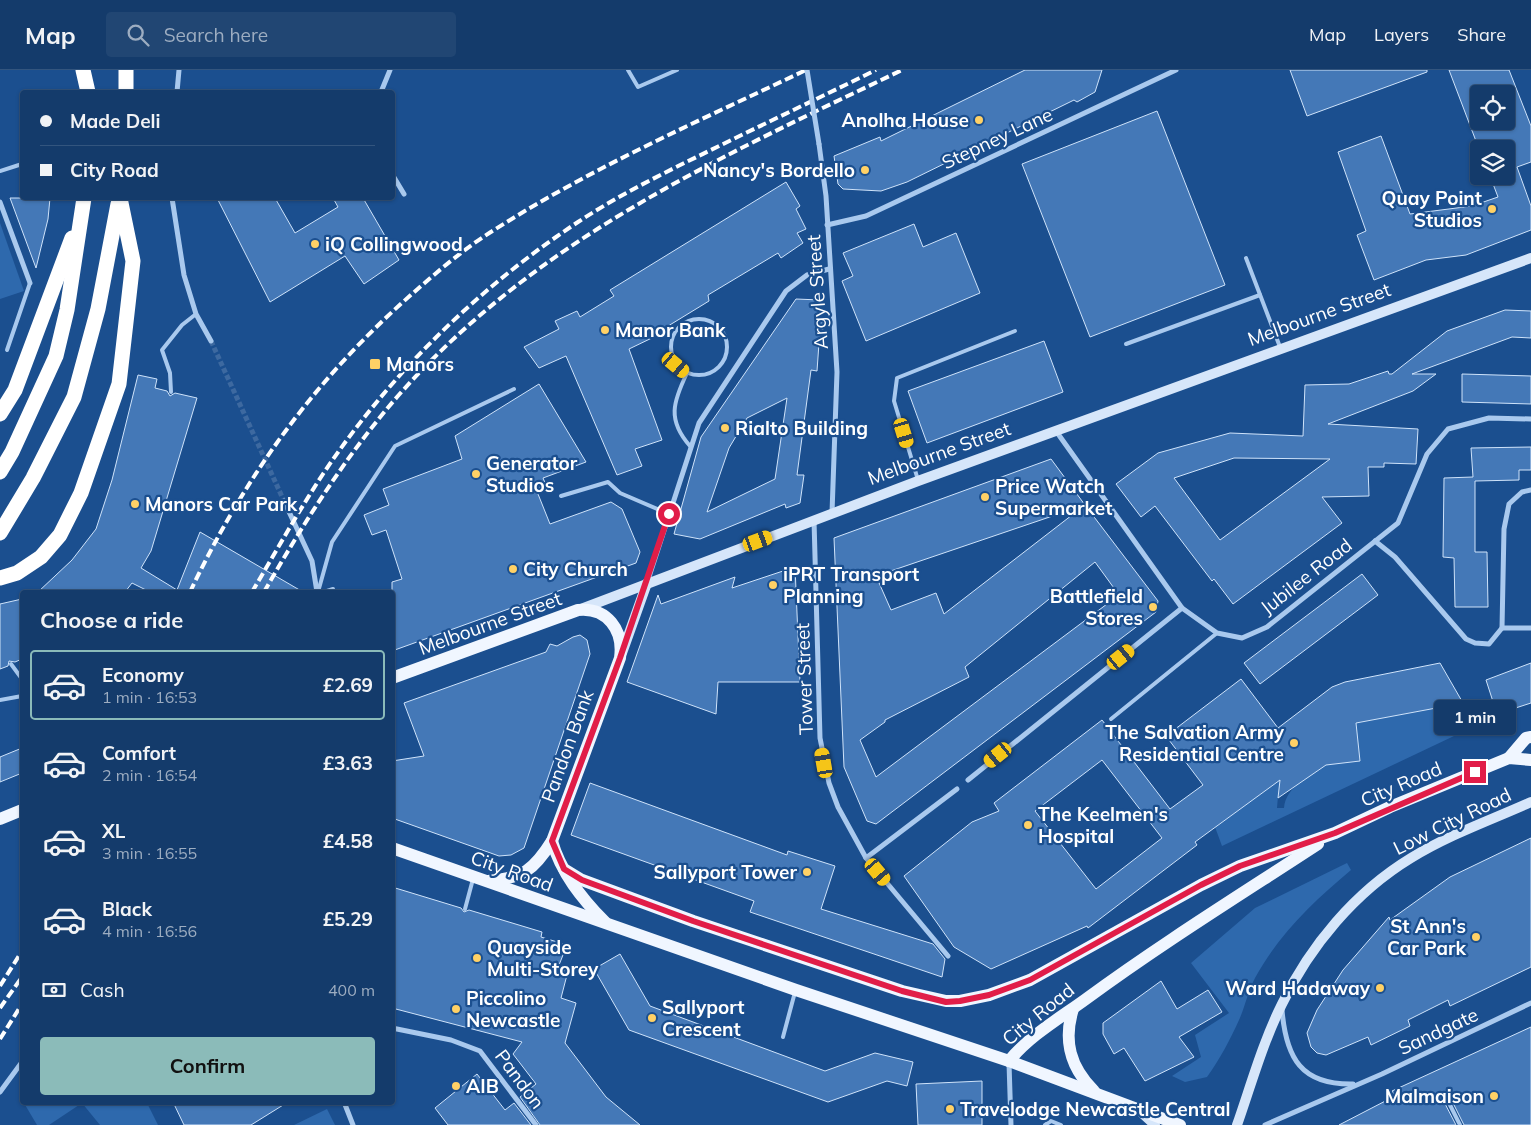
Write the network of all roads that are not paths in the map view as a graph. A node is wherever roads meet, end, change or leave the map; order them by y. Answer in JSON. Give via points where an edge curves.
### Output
{"nodes":[{"id":1,"x":83,"y":70,"type":"edge"},
{"id":2,"x":91,"y":70,"type":"edge"},
{"id":3,"x":126,"y":70,"type":"edge"},
{"id":4,"x":133,"y":70,"type":"edge"},
{"id":5,"x":179,"y":70,"type":"edge"},
{"id":6,"x":390,"y":70,"type":"edge"},
{"id":7,"x":628,"y":70,"type":"edge"},
{"id":8,"x":677,"y":70,"type":"edge"},
{"id":9,"x":807,"y":70,"type":"edge"},
{"id":10,"x":1176,"y":70,"type":"edge"},
{"id":11,"x":88,"y":90,"type":"edge"},
{"id":12,"x":89,"y":90,"type":"edge"},
{"id":13,"x":126,"y":90,"type":"edge"},
{"id":14,"x":177,"y":90,"type":"edge"},
{"id":15,"x":382,"y":90,"type":"edge"},
{"id":16,"x":20,"y":165,"type":"edge"},
{"id":17,"x":0,"y":171,"type":"edge"},
{"id":18,"x":395,"y":179,"type":"edge"},
{"id":19,"x":404,"y":194,"type":"dead end"},
{"id":20,"x":120,"y":200,"type":"edge"},
{"id":21,"x":120,"y":200,"type":"edge"},
{"id":22,"x":172,"y":200,"type":"edge"},
{"id":23,"x":0,"y":202,"type":"edge"},
{"id":24,"x":83,"y":204,"type":"edge"},
{"id":25,"x":827,"y":225,"type":"junction"},
{"id":26,"x":1246,"y":258,"type":"dead end"},
{"id":27,"x":1531,"y":258,"type":"edge"},
{"id":28,"x":829,"y":269,"type":"junction"},
{"id":29,"x":30,"y":283,"type":"joint"},
{"id":30,"x":1260,"y":295,"type":"junction"},
{"id":31,"x":196,"y":314,"type":"junction"},
{"id":32,"x":1014,"y":331,"type":"dead end"},
{"id":33,"x":211,"y":341,"type":"tunnel mouth"},
{"id":34,"x":1126,"y":344,"type":"dead end"},
{"id":35,"x":1280,"y":348,"type":"junction"},
{"id":36,"x":7,"y":350,"type":"dead end"},
{"id":37,"x":686,"y":373,"type":"junction"},
{"id":38,"x":514,"y":389,"type":"dead end"},
{"id":39,"x":170,"y":392,"type":"dead end"},
{"id":40,"x":0,"y":414,"type":"edge"},
{"id":41,"x":1531,"y":418,"type":"edge"},
{"id":42,"x":1056,"y":430,"type":"junction"},
{"id":43,"x":690,"y":446,"type":"junction"},
{"id":44,"x":0,"y":472,"type":"edge"},
{"id":45,"x":918,"y":481,"type":"junction"},
{"id":46,"x":1531,"y":490,"type":"edge"},
{"id":47,"x":561,"y":496,"type":"dead end"},
{"id":48,"x":284,"y":501,"type":"tunnel mouth"},
{"id":49,"x":832,"y":513,"type":"junction"},
{"id":50,"x":669,"y":514,"type":"junction"},
{"id":51,"x":814,"y":520,"type":"junction"},
{"id":52,"x":0,"y":533,"type":"edge"},
{"id":53,"x":1375,"y":541,"type":"junction"},
{"id":54,"x":0,"y":578,"type":"edge"},
{"id":55,"x":647,"y":583,"type":"junction"},
{"id":56,"x":333,"y":589,"type":"dead end"},
{"id":57,"x":318,"y":590,"type":"edge"},
{"id":58,"x":319,"y":590,"type":"edge"},
{"id":59,"x":330,"y":590,"type":"edge"},
{"id":60,"x":1182,"y":608,"type":"junction"},
{"id":61,"x":578,"y":610,"type":"junction"},
{"id":62,"x":1502,"y":628,"type":"junction"},
{"id":63,"x":1531,"y":628,"type":"edge"},
{"id":64,"x":1217,"y":633,"type":"junction"},
{"id":65,"x":620,"y":658,"type":"junction"},
{"id":66,"x":11,"y":664,"type":"dead end"},
{"id":67,"x":20,"y":677,"type":"edge"},
{"id":68,"x":395,"y":677,"type":"edge"},
{"id":69,"x":20,"y":696,"type":"edge"},
{"id":70,"x":0,"y":700,"type":"edge"},
{"id":71,"x":1110,"y":719,"type":"dead end"},
{"id":72,"x":1531,"y":737,"type":"edge"},
{"id":73,"x":1509,"y":758,"type":"junction"},
{"id":74,"x":1531,"y":760,"type":"edge"},
{"id":75,"x":968,"y":780,"type":"dead end"},
{"id":76,"x":957,"y":789,"type":"dead end"},
{"id":77,"x":1531,"y":802,"type":"edge"},
{"id":78,"x":20,"y":811,"type":"edge"},
{"id":79,"x":0,"y":819,"type":"edge"},
{"id":80,"x":1335,"y":833,"type":"junction"},
{"id":81,"x":552,"y":841,"type":"junction"},
{"id":82,"x":395,"y":849,"type":"edge"},
{"id":83,"x":866,"y":858,"type":"junction"},
{"id":84,"x":564,"y":869,"type":"junction"},
{"id":85,"x":480,"y":879,"type":"junction"},
{"id":86,"x":465,"y":909,"type":"dead end"},
{"id":87,"x":608,"y":925,"type":"junction"},
{"id":88,"x":948,"y":956,"type":"dead end"},
{"id":89,"x":796,"y":990,"type":"junction"},
{"id":90,"x":1531,"y":1003,"type":"edge"},
{"id":91,"x":1281,"y":1005,"type":"junction"},
{"id":92,"x":1072,"y":1009,"type":"junction"},
{"id":93,"x":395,"y":1029,"type":"edge"},
{"id":94,"x":783,"y":1037,"type":"dead end"},
{"id":95,"x":1009,"y":1062,"type":"junction"},
{"id":96,"x":20,"y":1065,"type":"edge"},
{"id":97,"x":1356,"y":1084,"type":"junction"},
{"id":98,"x":0,"y":1092,"type":"edge"},
{"id":99,"x":1098,"y":1094,"type":"junction"},
{"id":100,"x":1446,"y":1095,"type":"dead end"},
{"id":101,"x":345,"y":1105,"type":"edge"},
{"id":102,"x":1137,"y":1109,"type":"junction"},
{"id":103,"x":353,"y":1125,"type":"edge"},
{"id":104,"x":536,"y":1125,"type":"edge"},
{"id":105,"x":1011,"y":1125,"type":"edge"},
{"id":106,"x":1045,"y":1125,"type":"edge"},
{"id":107,"x":1061,"y":1125,"type":"edge"},
{"id":108,"x":1155,"y":1125,"type":"edge"},
{"id":109,"x":1180,"y":1125,"type":"edge"},
{"id":110,"x":1237,"y":1125,"type":"edge"},
{"id":111,"x":1265,"y":1125,"type":"edge"},
{"id":112,"x":1460,"y":1125,"type":"edge"}],
"edges":[{"from":1,"to":11,"type":"highway"},
{"from":2,"to":12,"type":"highway"},
{"from":3,"to":13,"type":"highway"},
{"from":4,"to":13,"type":"highway"},
{"from":5,"to":14,"type":"street"},
{"from":6,"to":15,"type":"street"},
{"from":7,"to":8,"type":"lane","via":[[638,87]]},
{"from":9,"to":25,"type":"street","name":"Argyle Street","bridge":true,"via":[[826,196]]},
{"from":10,"to":25,"type":"street","name":"Stepney Lane","via":[[866,216]]},
{"from":16,"to":17,"type":"lane"},
{"from":18,"to":19,"type":"street"},
{"from":20,"to":54,"type":"highway","via":[[133,261],[119,384],[81,494],[60,535],[41,557],[17,573]]},
{"from":21,"to":52,"type":"highway","via":[[98,309],[74,397],[33,478]]},
{"from":22,"to":31,"type":"street","via":[[184,275]]},
{"from":23,"to":29,"type":"street"},
{"from":24,"to":40,"type":"highway","via":[[15,390]]},
{"from":24,"to":44,"type":"highway","via":[[67,310],[56,356]]},
{"from":25,"to":28,"type":"street","name":"Argyle Street"},
{"from":26,"to":30,"type":"lane"},
{"from":27,"to":35,"type":"street","name":"Melbourne Street"},
{"from":28,"to":43,"type":"street","via":[[808,275],[786,291],[699,423]]},
{"from":28,"to":49,"type":"street","name":"Argyle Street","via":[[837,372]]},
{"from":29,"to":36,"type":"lane"},
{"from":30,"to":34,"type":"lane"},
{"from":30,"to":35,"type":"lane"},
{"from":31,"to":33,"type":"street"},
{"from":31,"to":39,"type":"lane","via":[[182,325],[162,350],[170,373]]},
{"from":32,"to":45,"type":"lane","via":[[897,378],[894,401]]},
{"from":35,"to":42,"type":"street","name":"Melbourne Street"},
{"from":37,"to":37,"type":"lane","via":[[710,374],[724,360],[726,341],[713,322],[702,319],[686,322],[673,336],[671,351],[676,365]]},
{"from":37,"to":43,"type":"lane","via":[[677,393],[674,413],[678,433]]},
{"from":38,"to":58,"type":"lane","via":[[395,446],[332,542]]},
{"from":41,"to":53,"type":"street","name":"Jubilee Road","via":[[1489,418],[1448,429],[1427,454],[1398,523]]},
{"from":42,"to":45,"type":"street","name":"Melbourne Street"},
{"from":42,"to":60,"type":"street","name":"Jubilee Road"},
{"from":43,"to":50,"type":"street"},
{"from":45,"to":49,"type":"street","name":"Melbourne Street"},
{"from":46,"to":62,"type":"street","via":[[1522,492],[1509,504],[1505,519]]},
{"from":47,"to":50,"type":"lane","via":[[608,482],[620,493]]},
{"from":48,"to":57,"type":"street","via":[[312,561]]},
{"from":49,"to":51,"type":"street","name":"Melbourne Street"},
{"from":50,"to":55,"type":"street"},
{"from":51,"to":55,"type":"street","name":"Melbourne Street"},
{"from":51,"to":83,"type":"street","name":"Tower Street","via":[[820,738],[838,807]]},
{"from":53,"to":62,"type":"street","via":[[1395,556],[1466,639],[1489,644]]},
{"from":53,"to":64,"type":"street","name":"Jubilee Road","via":[[1268,627],[1242,638]]},
{"from":55,"to":61,"type":"street","name":"Melbourne Street"},
{"from":55,"to":65,"type":"street"},
{"from":56,"to":59,"type":"lane"},
{"from":60,"to":64,"type":"street","name":"Jubilee Road"},
{"from":60,"to":75,"type":"street"},
{"from":61,"to":65,"type":"main road","name":"Pandon Bank","via":[[593,611],[611,623],[621,638]]},
{"from":61,"to":68,"type":"main road","name":"Melbourne Street"},
{"from":62,"to":63,"type":"street"},
{"from":64,"to":71,"type":"lane"},
{"from":65,"to":81,"type":"main road","name":"Pandon Bank"},
{"from":66,"to":67,"type":"lane"},
{"from":69,"to":70,"type":"lane"},
{"from":72,"to":73,"type":"main road","name":"City Road","via":[[1526,738]]},
{"from":73,"to":74,"type":"main road","name":"City Road"},
{"from":73,"to":80,"type":"main road","name":"City Road"},
{"from":76,"to":83,"type":"street"},
{"from":77,"to":91,"type":"street","name":"Low City Road","via":[[1432,846],[1390,872],[1357,899],[1334,925],[1305,963]]},
{"from":78,"to":79,"type":"main road"},
{"from":80,"to":84,"type":"main road","name":"City Road","via":[[1209,880],[1030,980],[989,995],[946,1002],[924,998],[693,921],[582,880]]},
{"from":80,"to":92,"type":"main road","name":"City Road","via":[[1192,924]]},
{"from":81,"to":84,"type":"main road"},
{"from":81,"to":85,"type":"main road","name":"Pandon Bank","via":[[539,863],[522,875]]},
{"from":82,"to":85,"type":"main road","name":"City Road"},
{"from":83,"to":88,"type":"street","name":"Tower Street"},
{"from":84,"to":87,"type":"main road","via":[[579,894]]},
{"from":85,"to":86,"type":"lane"},
{"from":85,"to":87,"type":"main road","name":"City Road"},
{"from":87,"to":89,"type":"main road","name":"City Road"},
{"from":89,"to":94,"type":"lane"},
{"from":89,"to":95,"type":"main road","name":"City Road"},
{"from":90,"to":97,"type":"street","name":"Sandgate"},
{"from":91,"to":97,"type":"street","name":"Sandgate","via":[[1286,1044],[1295,1061],[1317,1080]]},
{"from":91,"to":110,"type":"street","name":"Low City Road"},
{"from":92,"to":95,"type":"main road","name":"City Road","via":[[1024,1046]]},
{"from":92,"to":99,"type":"main road","via":[[1068,1034],[1071,1055],[1080,1076]]},
{"from":93,"to":104,"type":"street","name":"Pandon","via":[[451,1040],[480,1051]]},
{"from":95,"to":99,"type":"main road"},
{"from":95,"to":105,"type":"street"},
{"from":96,"to":98,"type":"street"},
{"from":97,"to":111,"type":"street","name":"Sandgate"},
{"from":99,"to":102,"type":"main road"},
{"from":100,"to":112,"type":"lane"},
{"from":101,"to":103,"type":"street"},
{"from":102,"to":108,"type":"street"},
{"from":102,"to":109,"type":"main road"},
{"from":106,"to":107,"type":"lane","via":[[1052,1122]]}]}
